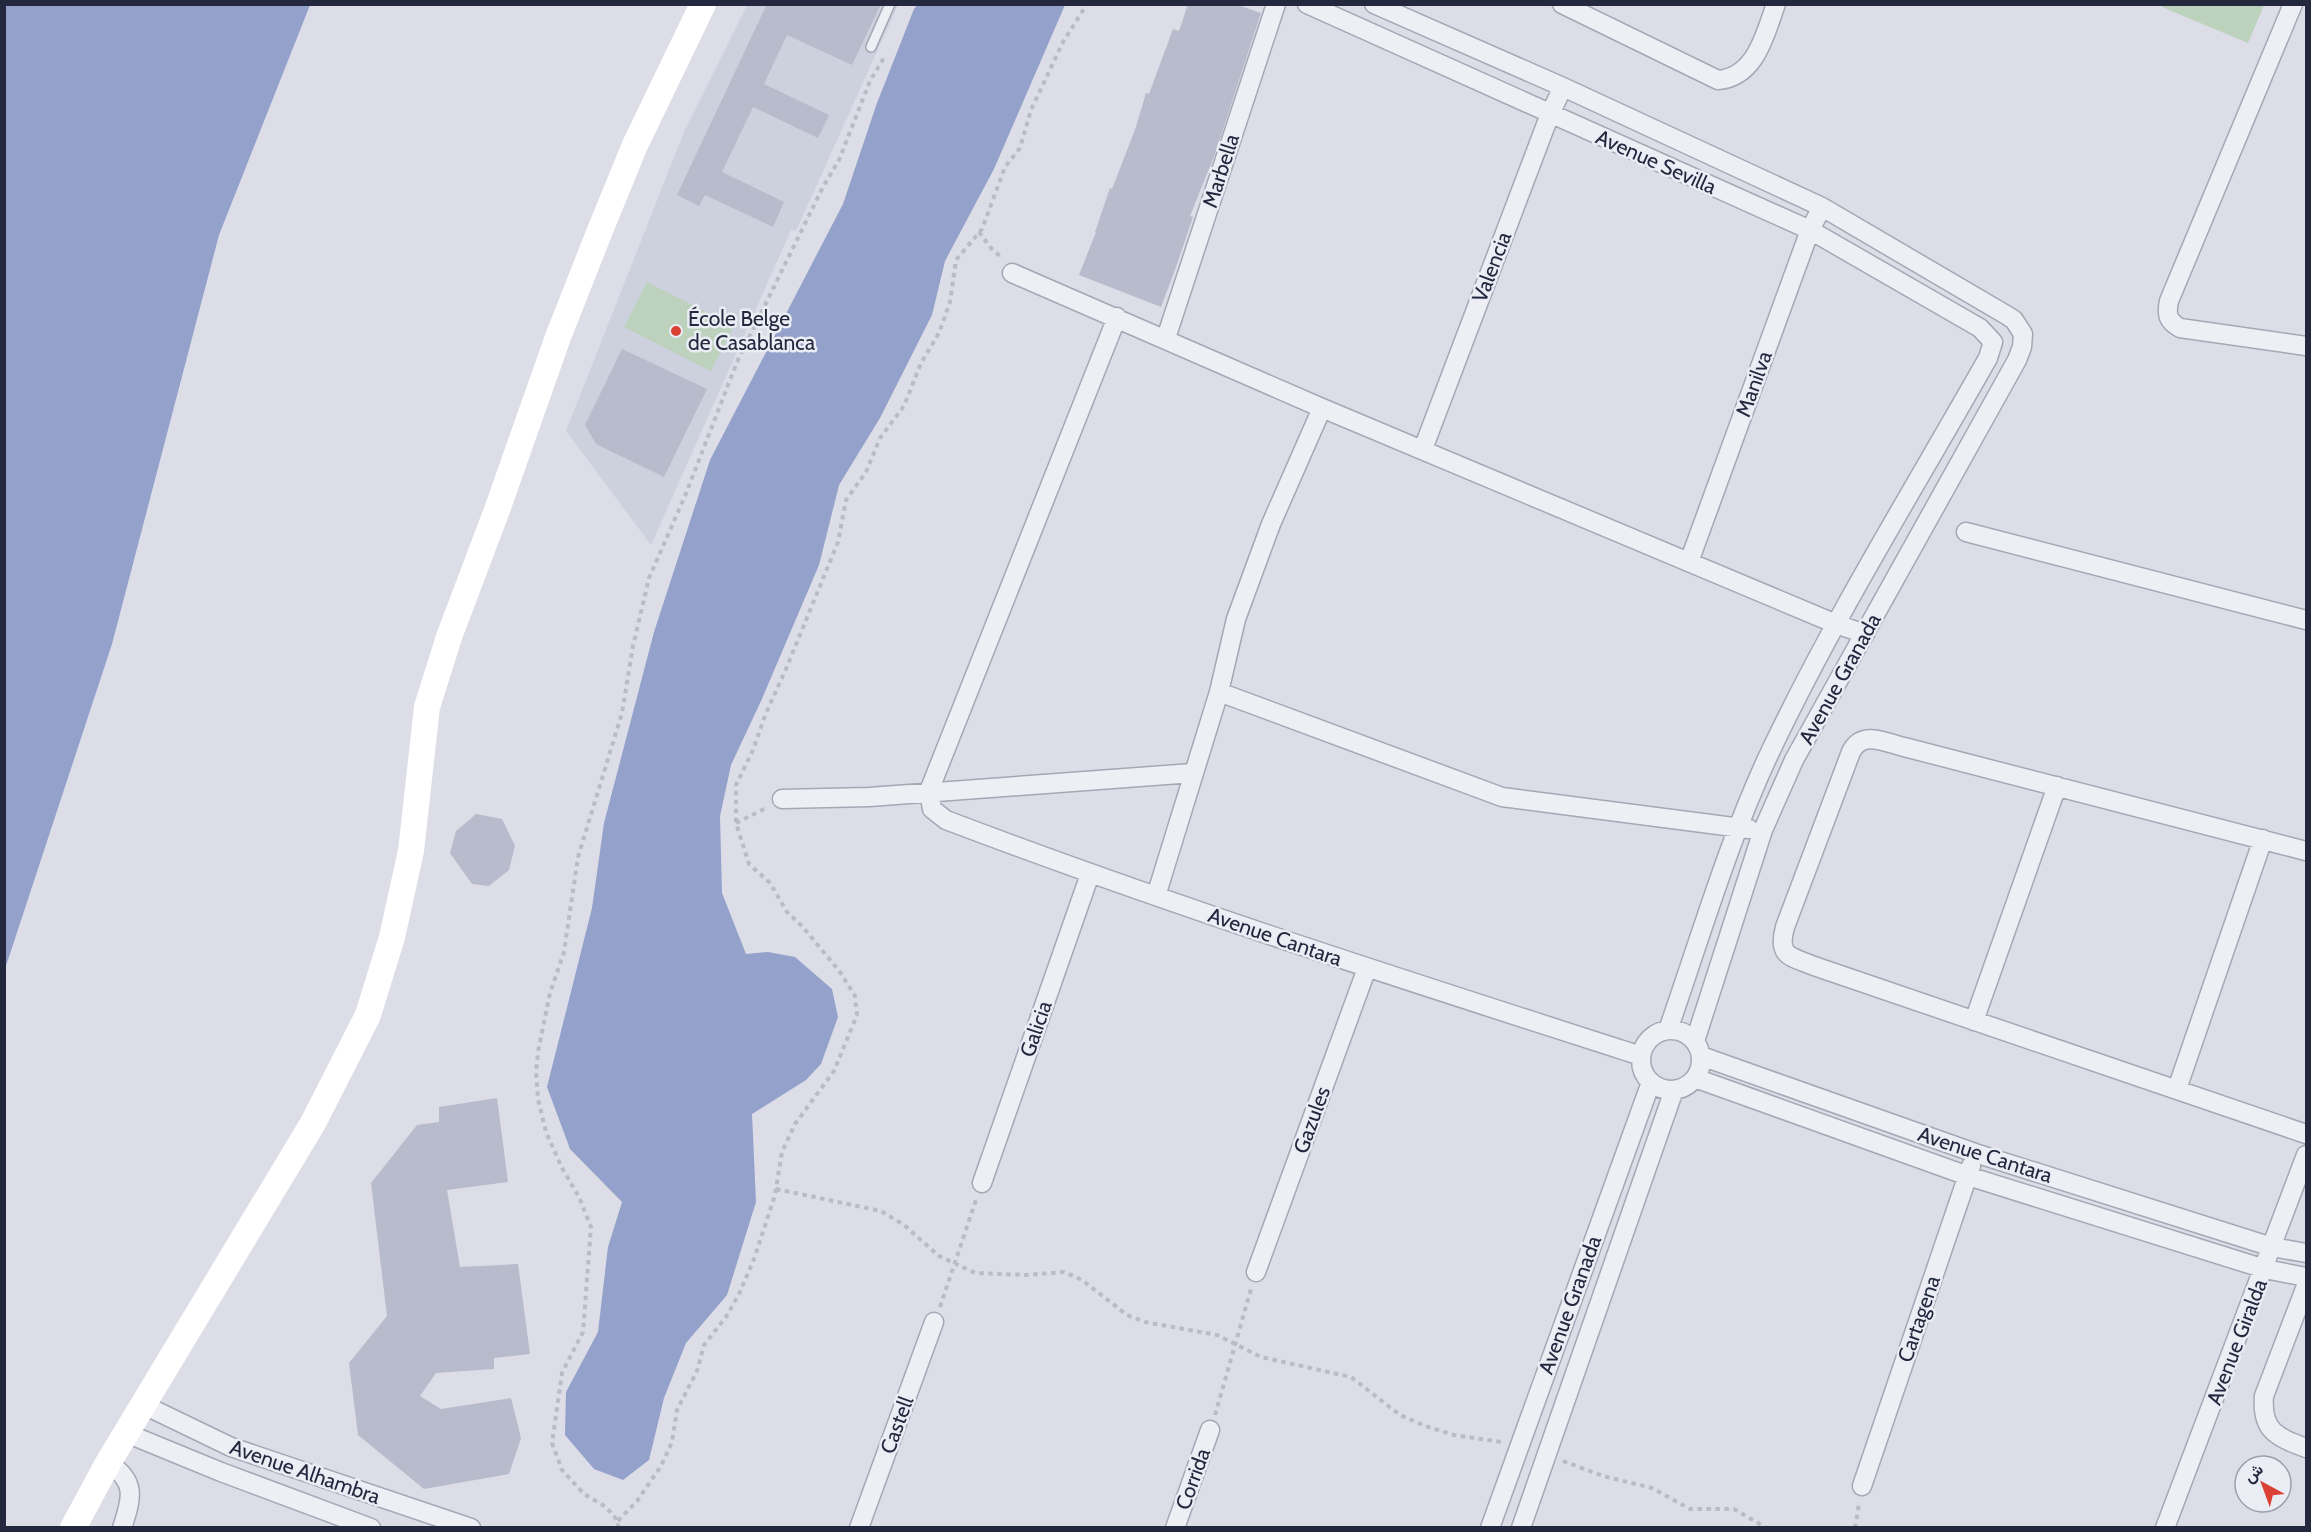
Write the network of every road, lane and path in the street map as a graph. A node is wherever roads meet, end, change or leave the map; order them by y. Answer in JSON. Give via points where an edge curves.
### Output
{"nodes":[{"id":1,"x":704,"y":4,"type":"edge"},
{"id":2,"x":890,"y":4,"type":"edge"},
{"id":3,"x":1087,"y":4,"type":"edge"},
{"id":4,"x":1276,"y":4,"type":"edge"},
{"id":5,"x":1306,"y":4,"type":"edge"},
{"id":6,"x":1374,"y":4,"type":"edge"},
{"id":7,"x":1562,"y":4,"type":"edge"},
{"id":8,"x":1776,"y":4,"type":"edge"},
{"id":9,"x":2293,"y":4,"type":"edge"},
{"id":10,"x":871,"y":47,"type":"dead end"},
{"id":11,"x":888,"y":48,"type":"dead end"},
{"id":12,"x":1563,"y":87,"type":"junction"},
{"id":13,"x":1550,"y":114,"type":"junction"},
{"id":14,"x":1822,"y":207,"type":"junction"},
{"id":15,"x":1810,"y":230,"type":"junction"},
{"id":16,"x":980,"y":232,"type":"junction"},
{"id":17,"x":1012,"y":273,"type":"joint"},
{"id":18,"x":1117,"y":317,"type":"junction"},
{"id":19,"x":2023,"y":334,"type":"junction"},
{"id":20,"x":1166,"y":338,"type":"junction"},
{"id":21,"x":1993,"y":342,"type":"junction"},
{"id":22,"x":2307,"y":346,"type":"edge"},
{"id":23,"x":1322,"y":408,"type":"junction"},
{"id":24,"x":1423,"y":449,"type":"junction"},
{"id":25,"x":1966,"y":532,"type":"dead end"},
{"id":26,"x":1689,"y":562,"type":"junction"},
{"id":27,"x":2307,"y":620,"type":"edge"},
{"id":28,"x":1836,"y":624,"type":"junction"},
{"id":29,"x":1865,"y":634,"type":"junction"},
{"id":30,"x":1218,"y":692,"type":"junction"},
{"id":31,"x":1193,"y":773,"type":"junction"},
{"id":32,"x":2057,"y":786,"type":"junction"},
{"id":33,"x":929,"y":791,"type":"junction"},
{"id":34,"x":782,"y":800,"type":"joint"},
{"id":35,"x":736,"y":823,"type":"junction"},
{"id":36,"x":1738,"y":828,"type":"junction"},
{"id":37,"x":1763,"y":830,"type":"junction"},
{"id":38,"x":2262,"y":839,"type":"junction"},
{"id":39,"x":2307,"y":851,"type":"edge"},
{"id":40,"x":1090,"y":874,"type":"junction"},
{"id":41,"x":1156,"y":896,"type":"junction"},
{"id":42,"x":1367,"y":968,"type":"junction"},
{"id":43,"x":1974,"y":1021,"type":"junction"},
{"id":44,"x":1668,"y":1030,"type":"junction"},
{"id":45,"x":1698,"y":1049,"type":"junction"},
{"id":46,"x":1641,"y":1056,"type":"junction"},
{"id":47,"x":1695,"y":1078,"type":"junction"},
{"id":48,"x":1651,"y":1082,"type":"junction"},
{"id":49,"x":2177,"y":1089,"type":"junction"},
{"id":50,"x":1674,"y":1090,"type":"junction"},
{"id":51,"x":2307,"y":1134,"type":"edge"},
{"id":52,"x":1975,"y":1153,"type":"junction"},
{"id":53,"x":2307,"y":1155,"type":"edge"},
{"id":54,"x":1968,"y":1176,"type":"junction"},
{"id":55,"x":982,"y":1183,"type":"joint"},
{"id":56,"x":776,"y":1190,"type":"junction"},
{"id":57,"x":2272,"y":1247,"type":"junction"},
{"id":58,"x":2307,"y":1253,"type":"edge"},
{"id":59,"x":955,"y":1265,"type":"junction"},
{"id":60,"x":2265,"y":1269,"type":"junction"},
{"id":61,"x":1256,"y":1272,"type":"joint"},
{"id":62,"x":2307,"y":1277,"type":"edge"},
{"id":63,"x":2307,"y":1286,"type":"edge"},
{"id":64,"x":934,"y":1322,"type":"joint"},
{"id":65,"x":1236,"y":1344,"type":"junction"},
{"id":66,"x":144,"y":1405,"type":"junction"},
{"id":67,"x":1210,"y":1430,"type":"joint"},
{"id":68,"x":126,"y":1433,"type":"junction"},
{"id":69,"x":1520,"y":1445,"type":"junction"},
{"id":70,"x":2307,"y":1448,"type":"edge"},
{"id":71,"x":1545,"y":1454,"type":"junction"},
{"id":72,"x":108,"y":1463,"type":"junction"},
{"id":73,"x":1862,"y":1485,"type":"dead end"},
{"id":74,"x":377,"y":1497,"type":"junction"},
{"id":75,"x":618,"y":1521,"type":"junction"},
{"id":76,"x":73,"y":1527,"type":"edge"},
{"id":77,"x":122,"y":1527,"type":"edge"},
{"id":78,"x":369,"y":1527,"type":"edge"},
{"id":79,"x":471,"y":1527,"type":"edge"},
{"id":80,"x":618,"y":1527,"type":"edge"},
{"id":81,"x":859,"y":1527,"type":"edge"},
{"id":82,"x":1175,"y":1527,"type":"edge"},
{"id":83,"x":1490,"y":1527,"type":"edge"},
{"id":84,"x":1521,"y":1527,"type":"edge"},
{"id":85,"x":1767,"y":1527,"type":"edge"},
{"id":86,"x":2165,"y":1527,"type":"edge"}],
"edges":[{"from":1,"to":66,"type":"street","via":[[635,145],[601,228],[449,638],[427,707],[411,851],[392,938],[368,1016],[313,1123]]},
{"from":2,"to":10,"type":"lane"},
{"from":3,"to":16,"type":"path","via":[[1063,42],[1031,110],[1020,148],[1005,167]]},
{"from":4,"to":20,"type":"street","name":"Marbella"},
{"from":5,"to":13,"type":"street","name":"Avenue Sevilla"},
{"from":6,"to":12,"type":"street","name":"Avenue Sevilla"},
{"from":7,"to":8,"type":"street","via":[[1718,80],[1730,79],[1748,66],[1758,52]]},
{"from":9,"to":22,"type":"street","via":[[2167,314],[2170,322],[2180,328]]},
{"from":11,"to":75,"type":"path","via":[[870,81],[839,160],[737,362],[649,578],[622,713],[578,856],[564,952],[550,993],[538,1052],[538,1099],[546,1132],[591,1227],[583,1332],[562,1373],[552,1443],[562,1470]]},
{"from":12,"to":13,"type":"street","name":"Valencia"},
{"from":12,"to":14,"type":"street","name":"Avenue Sevilla"},
{"from":13,"to":15,"type":"street","name":"Avenue Sevilla"},
{"from":13,"to":24,"type":"street","name":"Valencia"},
{"from":14,"to":15,"type":"street","name":"Manilva"},
{"from":14,"to":19,"type":"street","name":"Avenue Sevilla","via":[[2008,316]]},
{"from":15,"to":21,"type":"street","name":"Avenue Sevilla","via":[[1980,328]]},
{"from":15,"to":26,"type":"street","name":"Manilva"},
{"from":16,"to":17,"type":"path"},
{"from":16,"to":35,"type":"path","via":[[956,260],[950,302],[939,333],[921,363],[904,406],[880,438],[866,472],[846,500],[838,542],[736,785]]},
{"from":17,"to":18,"type":"street"},
{"from":18,"to":20,"type":"street"},
{"from":18,"to":33,"type":"street"},
{"from":19,"to":21,"type":"street"},
{"from":19,"to":29,"type":"street","name":"Avenue Granada","via":[[2017,360]]},
{"from":20,"to":23,"type":"street"},
{"from":21,"to":28,"type":"street","name":"Avenue Granada","via":[[1988,358]]},
{"from":23,"to":24,"type":"street"},
{"from":23,"to":30,"type":"street","via":[[1267,535],[1236,620]]},
{"from":24,"to":26,"type":"street"},
{"from":25,"to":27,"type":"street"},
{"from":26,"to":28,"type":"street"},
{"from":28,"to":29,"type":"street"},
{"from":28,"to":36,"type":"street","name":"Avenue Granada","via":[[1771,749]]},
{"from":29,"to":37,"type":"street","name":"Avenue Granada","via":[[1794,760]]},
{"from":30,"to":31,"type":"street"},
{"from":30,"to":36,"type":"street","via":[[1502,797]]},
{"from":31,"to":33,"type":"street"},
{"from":31,"to":41,"type":"street"},
{"from":32,"to":38,"type":"street"},
{"from":32,"to":43,"type":"street"},
{"from":32,"to":43,"type":"street","via":[[1862,740],[1851,752],[1785,927],[1781,943],[1787,955]]},
{"from":33,"to":34,"type":"street"},
{"from":33,"to":40,"type":"street","name":"Avenue Cantara","via":[[932,810],[946,820]]},
{"from":34,"to":35,"type":"path"},
{"from":35,"to":56,"type":"path","via":[[749,864],[770,883],[787,912],[840,972],[855,996],[857,1015],[834,1071],[795,1124],[782,1152]]},
{"from":36,"to":37,"type":"street"},
{"from":36,"to":44,"type":"street","name":"Avenue Granada"},
{"from":37,"to":45,"type":"street","name":"Avenue Granada"},
{"from":38,"to":39,"type":"street"},
{"from":38,"to":49,"type":"street"},
{"from":40,"to":41,"type":"street","name":"Avenue Cantara"},
{"from":40,"to":55,"type":"street","name":"Galicia"},
{"from":41,"to":42,"type":"street","name":"Avenue Cantara"},
{"from":42,"to":46,"type":"street","name":"Avenue Cantara"},
{"from":42,"to":61,"type":"street","name":"Gazules"},
{"from":43,"to":49,"type":"street"},
{"from":44,"to":45,"type":"street","via":[[1688,1035]]},
{"from":44,"to":46,"type":"street","via":[[1650,1038]]},
{"from":45,"to":47,"type":"street","via":[[1701,1064]]},
{"from":45,"to":52,"type":"street","name":"Avenue Cantara"},
{"from":46,"to":48,"type":"street"},
{"from":47,"to":50,"type":"street"},
{"from":47,"to":54,"type":"street"},
{"from":48,"to":50,"type":"street"},
{"from":48,"to":69,"type":"street","name":"Avenue Granada"},
{"from":49,"to":51,"type":"street"},
{"from":50,"to":71,"type":"street","name":"Avenue Granada"},
{"from":52,"to":54,"type":"street","name":"Cartagena"},
{"from":52,"to":57,"type":"street","name":"Avenue Cantara"},
{"from":53,"to":57,"type":"street","name":"Avenue Giralda"},
{"from":54,"to":60,"type":"street"},
{"from":54,"to":73,"type":"street","name":"Cartagena"},
{"from":55,"to":59,"type":"path"},
{"from":56,"to":59,"type":"path","via":[[881,1211]]},
{"from":56,"to":75,"type":"path","via":[[739,1294],[704,1345],[697,1371],[677,1410],[672,1442],[661,1466]]},
{"from":57,"to":58,"type":"street","name":"Avenue Cantara"},
{"from":57,"to":60,"type":"street","name":"Avenue Giralda"},
{"from":59,"to":64,"type":"path"},
{"from":59,"to":65,"type":"path","via":[[975,1273],[1064,1272],[1082,1280],[1127,1315],[1217,1335]]},
{"from":60,"to":62,"type":"street"},
{"from":60,"to":86,"type":"street","name":"Avenue Giralda"},
{"from":61,"to":65,"type":"path"},
{"from":63,"to":70,"type":"street","via":[[2264,1396],[2263,1412],[2272,1431]]},
{"from":64,"to":81,"type":"street","name":"Castell"},
{"from":65,"to":67,"type":"path"},
{"from":65,"to":69,"type":"path","via":[[1261,1357],[1351,1377],[1401,1415],[1425,1426],[1454,1435]]},
{"from":66,"to":68,"type":"street"},
{"from":66,"to":74,"type":"street","name":"Avenue Alhambra","via":[[231,1448]]},
{"from":67,"to":82,"type":"street","name":"Corrida"},
{"from":68,"to":72,"type":"street"},
{"from":68,"to":78,"type":"street","name":"Avenue Alhambra"},
{"from":69,"to":83,"type":"street","name":"Avenue Granada"},
{"from":71,"to":84,"type":"street","name":"Avenue Granada"},
{"from":71,"to":85,"type":"path","via":[[1603,1476],[1652,1488],[1690,1509],[1734,1509]]},
{"from":72,"to":76,"type":"street"},
{"from":72,"to":77,"type":"street","via":[[121,1471],[129,1484],[128,1509]]},
{"from":74,"to":78,"type":"street"},
{"from":74,"to":79,"type":"street","name":"Avenue Alhambra"},
{"from":75,"to":80,"type":"path"}]}
